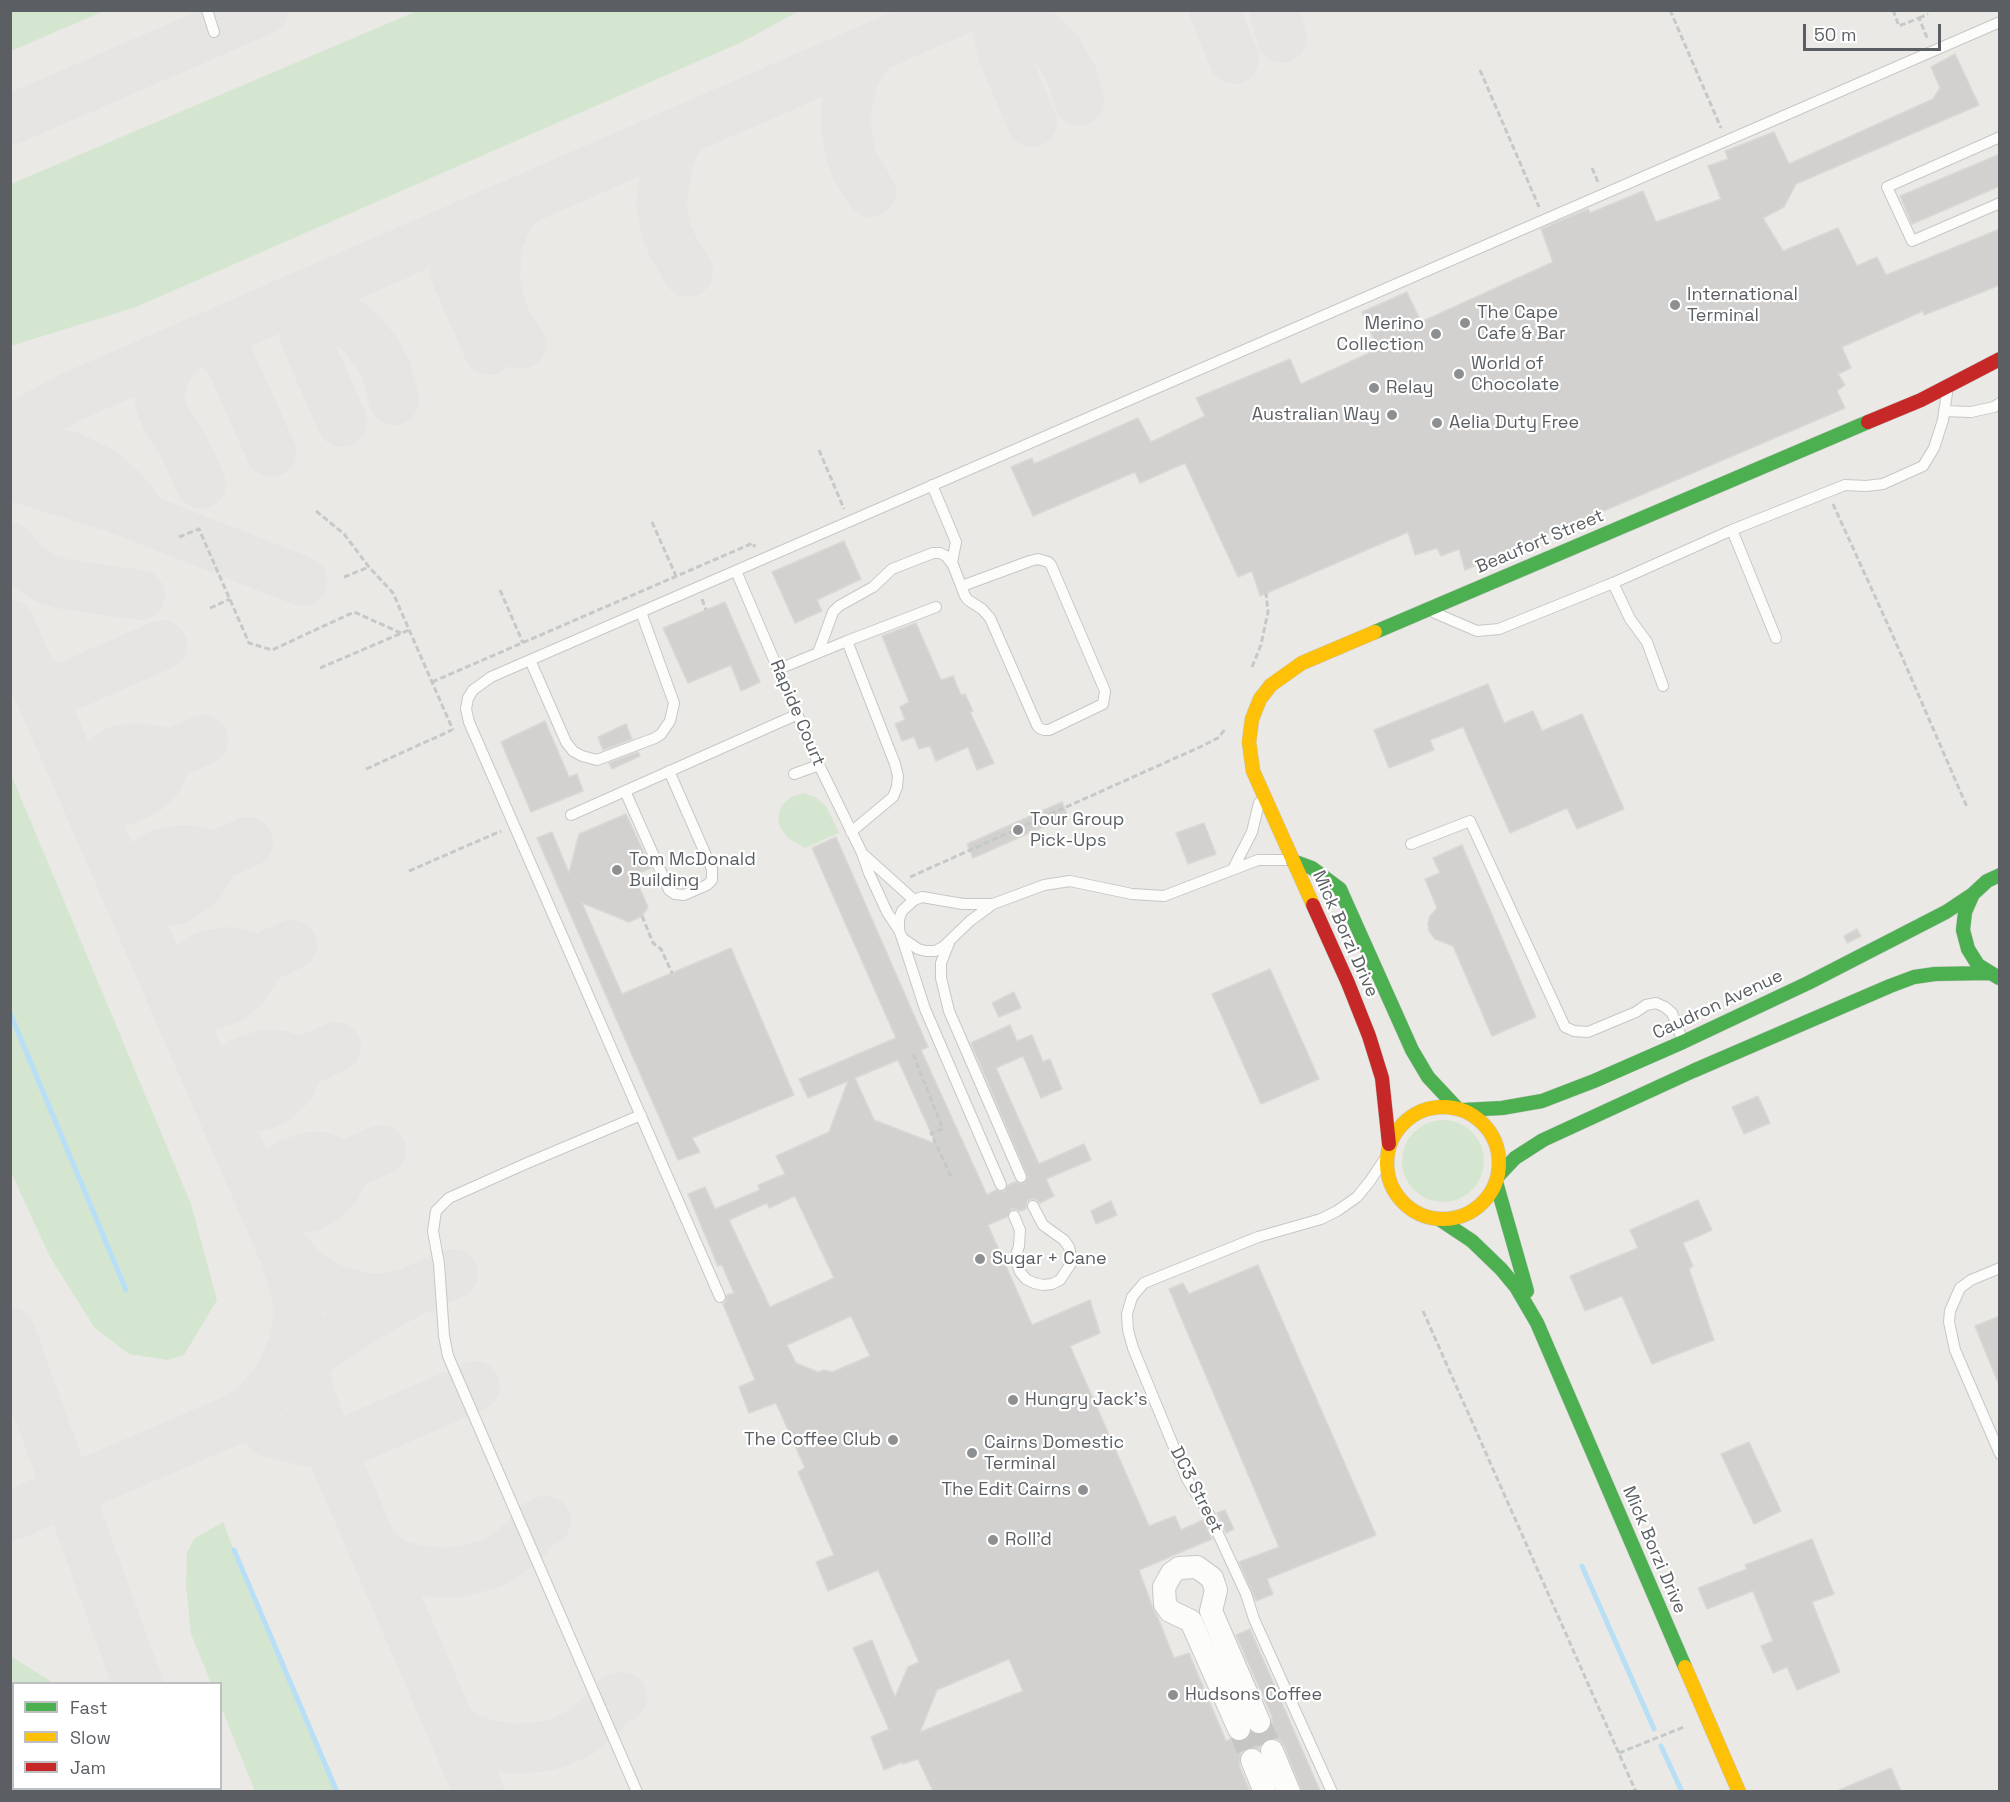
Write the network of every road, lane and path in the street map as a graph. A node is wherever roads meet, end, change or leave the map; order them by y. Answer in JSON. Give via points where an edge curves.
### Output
{"nodes":[{"id":1,"x":207,"y":10,"type":"edge"},
{"id":2,"x":1671,"y":10,"type":"edge"},
{"id":3,"x":1893,"y":10,"type":"edge"},
{"id":4,"x":1928,"y":14,"type":"dead end"},
{"id":5,"x":1919,"y":18,"type":"junction"},
{"id":6,"x":2000,"y":21,"type":"edge"},
{"id":7,"x":214,"y":32,"type":"dead end"},
{"id":8,"x":1932,"y":50,"type":"junction"},
{"id":9,"x":1480,"y":70,"type":"dead end"},
{"id":10,"x":2000,"y":137,"type":"edge"},
{"id":11,"x":1727,"y":140,"type":"junction"},
{"id":12,"x":2000,"y":203,"type":"edge"},
{"id":13,"x":1544,"y":219,"type":"junction"},
{"id":14,"x":2000,"y":360,"type":"edge"},
{"id":15,"x":1947,"y":386,"type":"junction"},
{"id":16,"x":2000,"y":404,"type":"edge"},
{"id":17,"x":1944,"y":411,"type":"junction"},
{"id":18,"x":819,"y":450,"type":"dead end"},
{"id":19,"x":932,"y":485,"type":"junction"},
{"id":20,"x":1828,"y":492,"type":"junction"},
{"id":21,"x":316,"y":511,"type":"dead end"},
{"id":22,"x":652,"y":522,"type":"dead end"},
{"id":23,"x":849,"y":522,"type":"junction"},
{"id":24,"x":1732,"y":530,"type":"junction"},
{"id":25,"x":179,"y":537,"type":"dead end"},
{"id":26,"x":753,"y":543,"type":"dead end"},
{"id":27,"x":952,"y":562,"type":"junction"},
{"id":28,"x":369,"y":567,"type":"junction"},
{"id":29,"x":736,"y":571,"type":"junction"},
{"id":30,"x":676,"y":576,"type":"junction"},
{"id":31,"x":344,"y":578,"type":"dead end"},
{"id":32,"x":1613,"y":583,"type":"junction"},
{"id":33,"x":962,"y":586,"type":"junction"},
{"id":34,"x":500,"y":590,"type":"dead end"},
{"id":35,"x":1266,"y":593,"type":"dead end"},
{"id":36,"x":230,"y":599,"type":"junction"},
{"id":37,"x":936,"y":607,"type":"dead end"},
{"id":38,"x":210,"y":608,"type":"dead end"},
{"id":39,"x":1427,"y":609,"type":"junction"},
{"id":40,"x":641,"y":612,"type":"junction"},
{"id":41,"x":409,"y":630,"type":"junction"},
{"id":42,"x":401,"y":633,"type":"junction"},
{"id":43,"x":1776,"y":638,"type":"dead end"},
{"id":44,"x":847,"y":641,"type":"junction"},
{"id":45,"x":523,"y":643,"type":"junction"},
{"id":46,"x":818,"y":653,"type":"junction"},
{"id":47,"x":531,"y":660,"type":"junction"},
{"id":48,"x":320,"y":668,"type":"dead end"},
{"id":49,"x":778,"y":669,"type":"junction"},
{"id":50,"x":1249,"y":676,"type":"dead end"},
{"id":51,"x":432,"y":682,"type":"junction"},
{"id":52,"x":1663,"y":686,"type":"dead end"},
{"id":53,"x":796,"y":715,"type":"junction"},
{"id":54,"x":1230,"y":721,"type":"dead end"},
{"id":55,"x":453,"y":730,"type":"junction"},
{"id":56,"x":474,"y":731,"type":"junction"},
{"id":57,"x":819,"y":765,"type":"junction"},
{"id":58,"x":366,"y":769,"type":"dead end"},
{"id":59,"x":669,"y":771,"type":"junction"},
{"id":60,"x":794,"y":774,"type":"dead end"},
{"id":61,"x":625,"y":791,"type":"junction"},
{"id":62,"x":1261,"y":792,"type":"junction"},
{"id":63,"x":1967,"y":807,"type":"dead end"},
{"id":64,"x":571,"y":815,"type":"dead end"},
{"id":65,"x":515,"y":826,"type":"junction"},
{"id":66,"x":851,"y":832,"type":"junction"},
{"id":67,"x":1411,"y":844,"type":"dead end"},
{"id":68,"x":862,"y":853,"type":"junction"},
{"id":69,"x":1293,"y":861,"type":"junction"},
{"id":70,"x":1233,"y":869,"type":"junction"},
{"id":71,"x":409,"y":871,"type":"dead end"},
{"id":72,"x":2000,"y":875,"type":"edge"},
{"id":73,"x":895,"y":884,"type":"junction"},
{"id":74,"x":1973,"y":894,"type":"junction"},
{"id":75,"x":914,"y":900,"type":"junction"},
{"id":76,"x":993,"y":904,"type":"junction"},
{"id":77,"x":642,"y":916,"type":"dead end"},
{"id":78,"x":901,"y":934,"type":"junction"},
{"id":79,"x":950,"y":940,"type":"junction"},
{"id":80,"x":672,"y":973,"type":"dead end"},
{"id":81,"x":1995,"y":978,"type":"edge"},
{"id":82,"x":913,"y":1054,"type":"dead end"},
{"id":83,"x":1688,"y":1057,"type":"junction"},
{"id":84,"x":1460,"y":1109,"type":"junction"},
{"id":85,"x":641,"y":1115,"type":"junction"},
{"id":86,"x":1388,"y":1149,"type":"junction"},
{"id":87,"x":1021,"y":1177,"type":"dead end"},
{"id":88,"x":1497,"y":1178,"type":"junction"},
{"id":89,"x":952,"y":1179,"type":"dead end"},
{"id":90,"x":1001,"y":1185,"type":"dead end"},
{"id":91,"x":1033,"y":1206,"type":"dead end"},
{"id":92,"x":1014,"y":1216,"type":"dead end"},
{"id":93,"x":1439,"y":1219,"type":"junction"},
{"id":94,"x":2000,"y":1268,"type":"edge"},
{"id":95,"x":720,"y":1298,"type":"dead end"},
{"id":96,"x":1423,"y":1311,"type":"dead end"},
{"id":97,"x":1537,"y":1323,"type":"junction"},
{"id":98,"x":2000,"y":1454,"type":"edge"},
{"id":99,"x":1707,"y":1718,"type":"junction"},
{"id":100,"x":1249,"y":1726,"type":"joint"},
{"id":101,"x":1618,"y":1753,"type":"junction"},
{"id":102,"x":637,"y":1791,"type":"edge"},
{"id":103,"x":1265,"y":1791,"type":"edge"},
{"id":104,"x":1289,"y":1791,"type":"edge"},
{"id":105,"x":1332,"y":1791,"type":"edge"},
{"id":106,"x":1636,"y":1791,"type":"edge"},
{"id":107,"x":1739,"y":1791,"type":"edge"}],
"edges":[{"from":1,"to":7,"type":"lane"},
{"from":2,"to":11,"type":"path"},
{"from":3,"to":5,"type":"path","via":[[1899,26]]},
{"from":4,"to":5,"type":"path"},
{"from":5,"to":8,"type":"path"},
{"from":6,"to":8,"type":"lane"},
{"from":8,"to":11,"type":"lane"},
{"from":9,"to":13,"type":"path"},
{"from":10,"to":12,"type":"lane","via":[[1887,187],[1912,241]]},
{"from":11,"to":13,"type":"lane"},
{"from":13,"to":19,"type":"lane"},
{"from":14,"to":15,"type":"street","name":"Beaufort Street"},
{"from":15,"to":17,"type":"lane"},
{"from":15,"to":39,"type":"street","name":"Beaufort Street"},
{"from":16,"to":17,"type":"lane","via":[[1971,412]]},
{"from":17,"to":20,"type":"lane","via":[[1934,448],[1923,466],[1883,484],[1845,485]]},
{"from":18,"to":23,"type":"path"},
{"from":19,"to":23,"type":"lane"},
{"from":19,"to":27,"type":"lane","via":[[956,542]]},
{"from":20,"to":24,"type":"lane"},
{"from":20,"to":63,"type":"path"},
{"from":21,"to":28,"type":"path","via":[[344,534]]},
{"from":22,"to":30,"type":"path"},
{"from":23,"to":29,"type":"lane"},
{"from":24,"to":32,"type":"lane"},
{"from":24,"to":43,"type":"lane"},
{"from":25,"to":36,"type":"path","via":[[198,529]]},
{"from":26,"to":30,"type":"path"},
{"from":27,"to":33,"type":"lane"},
{"from":27,"to":46,"type":"lane","via":[[933,553],[887,572],[873,587],[836,609]]},
{"from":28,"to":31,"type":"path"},
{"from":28,"to":41,"type":"path","via":[[393,593]]},
{"from":29,"to":40,"type":"lane"},
{"from":29,"to":49,"type":"lane","name":"Rapide Court"},
{"from":30,"to":45,"type":"path"},
{"from":32,"to":39,"type":"lane","via":[[1499,629],[1477,631]]},
{"from":32,"to":52,"type":"lane","via":[[1630,619],[1647,642]]},
{"from":33,"to":33,"type":"lane","via":[[968,600],[990,618],[1036,725],[1049,730],[1102,704],[1105,691],[1048,562],[1030,561]]},
{"from":34,"to":45,"type":"path"},
{"from":35,"to":50,"type":"path","via":[[1268,612]]},
{"from":36,"to":38,"type":"path"},
{"from":36,"to":42,"type":"path","via":[[249,643],[272,650],[354,612]]},
{"from":37,"to":44,"type":"lane"},
{"from":39,"to":62,"type":"street","name":"Beaufort Street","via":[[1302,663],[1271,685],[1252,719],[1249,742]]},
{"from":40,"to":47,"type":"lane"},
{"from":40,"to":47,"type":"lane","via":[[674,703],[670,721],[655,738],[597,760],[573,751]]},
{"from":41,"to":42,"type":"path"},
{"from":41,"to":51,"type":"path"},
{"from":42,"to":48,"type":"path"},
{"from":44,"to":46,"type":"lane"},
{"from":44,"to":66,"type":"lane","via":[[898,776],[893,797]]},
{"from":45,"to":51,"type":"path"},
{"from":46,"to":49,"type":"lane"},
{"from":47,"to":56,"type":"lane","via":[[491,676],[473,690],[466,710]]},
{"from":49,"to":53,"type":"lane","name":"Rapide Court"},
{"from":51,"to":55,"type":"path"},
{"from":53,"to":57,"type":"lane","name":"Rapide Court"},
{"from":53,"to":59,"type":"lane"},
{"from":54,"to":73,"type":"path","via":[[1218,738],[1200,747]]},
{"from":55,"to":56,"type":"path"},
{"from":55,"to":58,"type":"path"},
{"from":56,"to":65,"type":"lane"},
{"from":57,"to":60,"type":"lane"},
{"from":57,"to":66,"type":"lane","name":"Rapide Court"},
{"from":59,"to":61,"type":"lane"},
{"from":59,"to":61,"type":"lane","via":[[712,869],[712,880],[699,889],[684,895],[669,890]]},
{"from":61,"to":64,"type":"lane"},
{"from":62,"to":69,"type":"street","name":"Beaufort Street"},
{"from":62,"to":70,"type":"lane","via":[[1252,832]]},
{"from":65,"to":71,"type":"path"},
{"from":65,"to":85,"type":"lane"},
{"from":66,"to":68,"type":"lane","name":"Rapide Court"},
{"from":67,"to":83,"type":"lane","via":[[1470,821],[1565,1027],[1588,1032],[1656,1003],[1672,1013]]},
{"from":68,"to":73,"type":"lane","name":"Rapide Court"},
{"from":68,"to":78,"type":"lane","name":"Rapide Court","via":[[887,912]]},
{"from":69,"to":70,"type":"lane","via":[[1258,860]]},
{"from":69,"to":84,"type":"street","name":"Mick Borzi Drive","via":[[1312,868],[1340,889],[1412,1050],[1428,1077]]},
{"from":69,"to":86,"type":"street","name":"Mick Borzi Drive","via":[[1372,1045],[1382,1078]]},
{"from":70,"to":76,"type":"lane","via":[[1164,896],[1132,894],[1070,881],[1034,887]]},
{"from":72,"to":74,"type":"street","name":"Caudron Avenue"},
{"from":73,"to":75,"type":"lane","name":"Rapide Court"},
{"from":74,"to":81,"type":"street","via":[[1963,930],[1978,965]]},
{"from":74,"to":83,"type":"street","name":"Caudron Avenue","via":[[1808,984]]},
{"from":75,"to":76,"type":"lane","via":[[931,897],[963,904]]},
{"from":75,"to":78,"type":"lane","via":[[902,911]]},
{"from":76,"to":79,"type":"lane"},
{"from":77,"to":80,"type":"path"},
{"from":78,"to":79,"type":"lane","via":[[926,951],[943,947]]},
{"from":78,"to":90,"type":"lane","name":"Rapide Court","via":[[925,1009]]},
{"from":79,"to":87,"type":"lane","via":[[941,963],[947,1003]]},
{"from":81,"to":83,"type":"street","name":"Caudron Avenue","via":[[1935,974],[1914,977]]},
{"from":82,"to":89,"type":"path","via":[[943,1129],[931,1133]]},
{"from":83,"to":84,"type":"street","name":"Caudron Avenue","via":[[1542,1101],[1502,1108]]},
{"from":83,"to":88,"type":"street","name":"Caudron Avenue","via":[[1543,1140],[1515,1158]]},
{"from":84,"to":86,"type":"street","via":[[1423,1110],[1397,1130]]},
{"from":84,"to":88,"type":"street","via":[[1475,1116],[1493,1136],[1500,1162]]},
{"from":85,"to":95,"type":"lane"},
{"from":85,"to":102,"type":"lane","via":[[450,1198],[436,1211],[433,1231],[448,1356]]},
{"from":86,"to":93,"type":"street","via":[[1387,1169],[1399,1197],[1417,1212]]},
{"from":86,"to":105,"type":"lane","name":"DC3 Street","via":[[1357,1197],[1337,1211],[1321,1220],[1258,1237],[1144,1283],[1132,1298],[1127,1314],[1133,1348],[1186,1479],[1208,1512]]},
{"from":88,"to":93,"type":"street","via":[[1488,1197],[1474,1210]]},
{"from":88,"to":97,"type":"street","name":"Mick Borzi Drive"},
{"from":91,"to":92,"type":"lane","via":[[1043,1225],[1069,1248],[1071,1256],[1060,1280],[1043,1285],[1026,1279],[1020,1272],[1016,1255],[1020,1230]]},
{"from":93,"to":97,"type":"street","name":"Mick Borzi Drive","via":[[1472,1241],[1502,1269]]},
{"from":94,"to":98,"type":"lane","via":[[1960,1288],[1949,1322],[1955,1350]]},
{"from":96,"to":101,"type":"path"},
{"from":97,"to":99,"type":"street","name":"Mick Borzi Drive"},
{"from":99,"to":101,"type":"path"},
{"from":99,"to":107,"type":"street","name":"Mick Borzi Drive"},
{"from":100,"to":100,"type":"street","via":[[1191,1621],[1170,1611],[1165,1604],[1164,1587],[1179,1569],[1197,1567],[1212,1578],[1216,1590],[1211,1611]]},
{"from":101,"to":106,"type":"path"},
{"from":103,"to":104,"type":"street","via":[[1262,1756]]}]}
